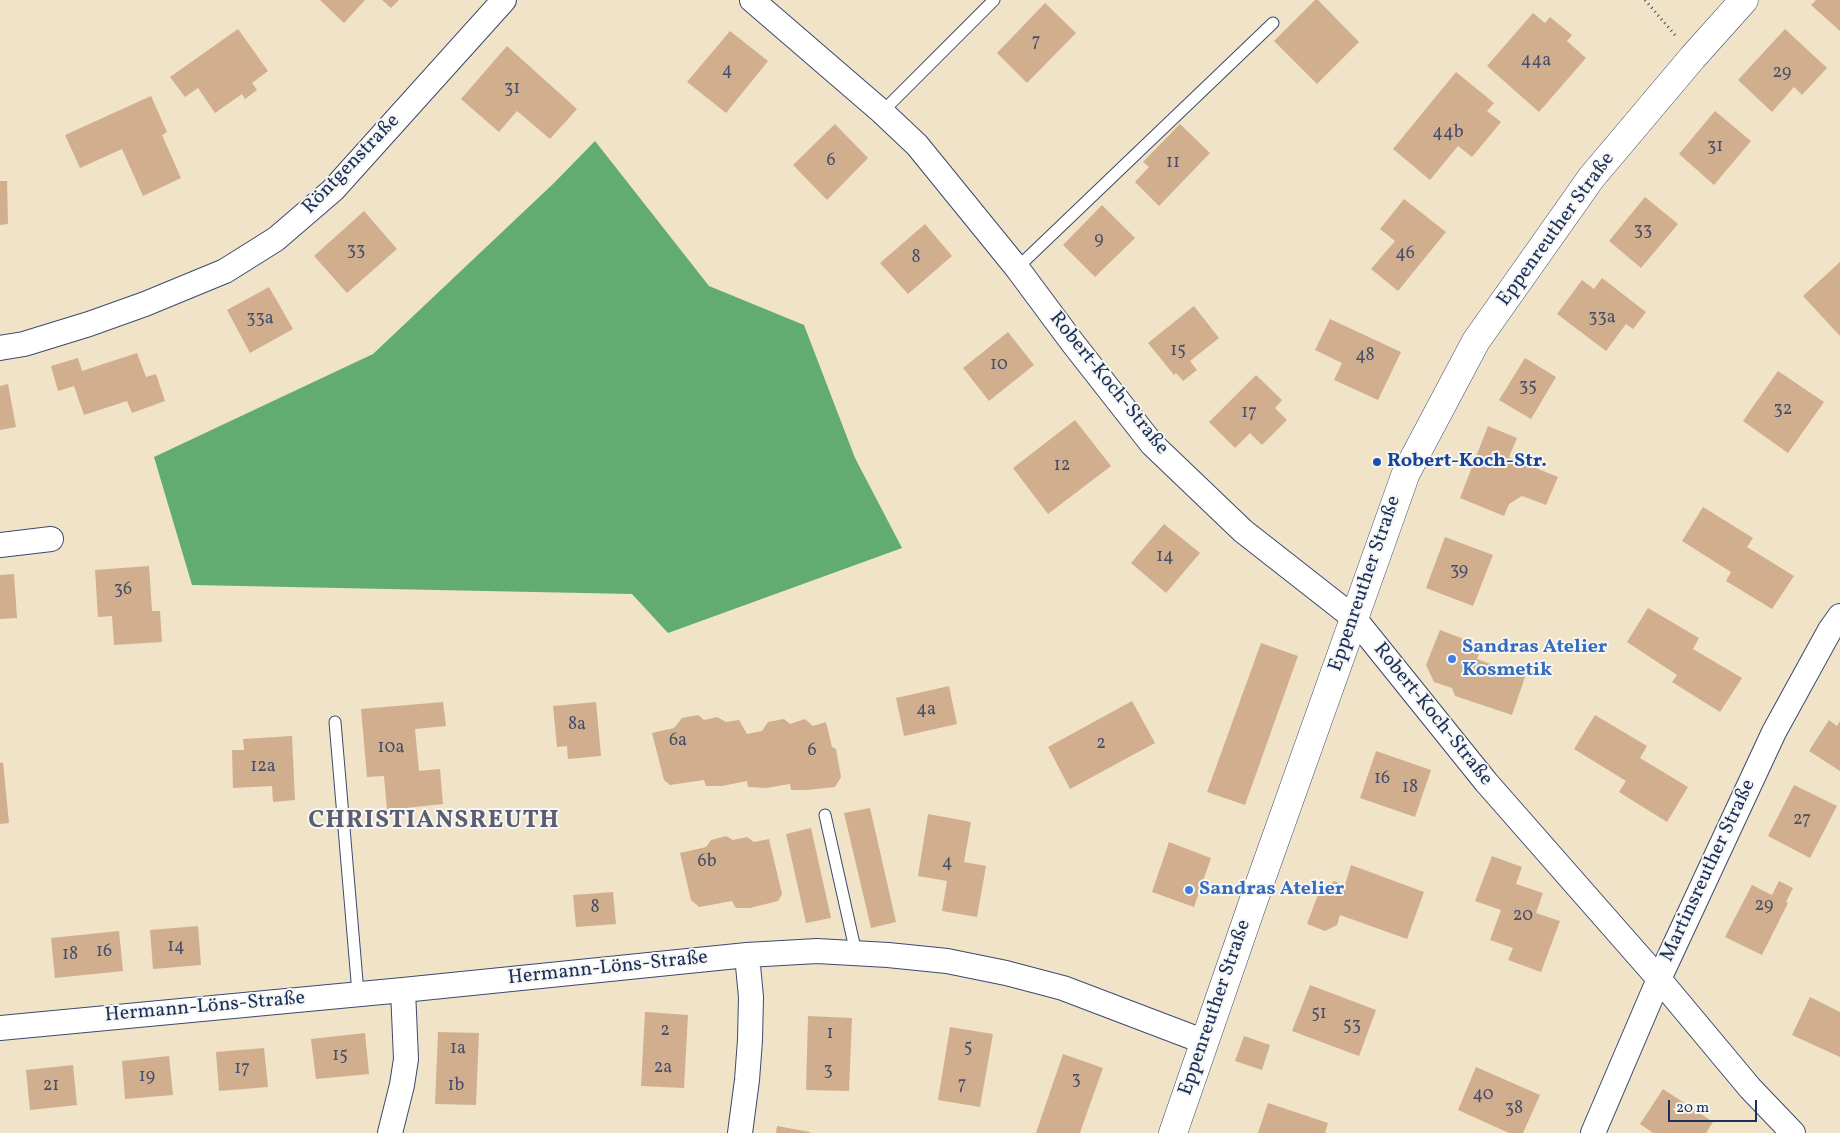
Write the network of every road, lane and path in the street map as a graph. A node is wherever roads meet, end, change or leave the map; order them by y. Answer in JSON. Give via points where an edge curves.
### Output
{"nodes":[{"id":1,"x":504,"y":0,"type":"edge"},
{"id":2,"x":752,"y":0,"type":"edge"},
{"id":3,"x":994,"y":0,"type":"edge"},
{"id":4,"x":1645,"y":0,"type":"edge"},
{"id":5,"x":1744,"y":0,"type":"edge"},
{"id":6,"x":1273,"y":23,"type":"dead end"},
{"id":7,"x":1693,"y":57,"type":"junction"},
{"id":8,"x":882,"y":112,"type":"junction"},
{"id":9,"x":1017,"y":268,"type":"junction"},
{"id":10,"x":0,"y":348,"type":"edge"},
{"id":11,"x":51,"y":539,"type":"dead end"},
{"id":12,"x":0,"y":546,"type":"edge"},
{"id":13,"x":1840,"y":616,"type":"edge"},
{"id":14,"x":1354,"y":618,"type":"junction"},
{"id":15,"x":335,"y":722,"type":"dead end"},
{"id":16,"x":825,"y":815,"type":"dead end"},
{"id":17,"x":856,"y":953,"type":"junction"},
{"id":18,"x":747,"y":955,"type":"junction"},
{"id":19,"x":1659,"y":979,"type":"junction"},
{"id":20,"x":403,"y":990,"type":"junction"},
{"id":21,"x":358,"y":994,"type":"junction"},
{"id":22,"x":0,"y":1028,"type":"edge"},
{"id":23,"x":1205,"y":1042,"type":"junction"},
{"id":24,"x":390,"y":1133,"type":"edge"},
{"id":25,"x":740,"y":1133,"type":"edge"},
{"id":26,"x":1173,"y":1133,"type":"edge"},
{"id":27,"x":1593,"y":1133,"type":"edge"},
{"id":28,"x":1793,"y":1133,"type":"edge"}],
"edges":[{"from":1,"to":10,"type":"street","name":"Röntgenstraße","via":[[333,190],[276,239],[225,271],[145,304],[24,344]]},
{"from":2,"to":8,"type":"street","name":"Robert-Koch-Straße"},
{"from":3,"to":8,"type":"lane"},
{"from":4,"to":7,"type":"path"},
{"from":5,"to":7,"type":"main road","name":"Eppenreuther Straße"},
{"from":6,"to":9,"type":"lane"},
{"from":7,"to":14,"type":"main road","name":"Eppenreuther Straße","via":[[1592,178],[1476,341],[1406,473]]},
{"from":8,"to":9,"type":"street","name":"Robert-Koch-Straße","via":[[916,145]]},
{"from":9,"to":14,"type":"street","name":"Robert-Koch-Straße","via":[[1152,444],[1243,531]]},
{"from":11,"to":12,"type":"street"},
{"from":13,"to":19,"type":"street","name":"Martinsreuther Straße","via":[[1774,732]]},
{"from":14,"to":19,"type":"street","name":"Robert-Koch-Straße","via":[[1486,782]]},
{"from":14,"to":23,"type":"main road","name":"Eppenreuther Straße"},
{"from":15,"to":21,"type":"lane"},
{"from":16,"to":17,"type":"lane"},
{"from":17,"to":18,"type":"street","name":"Hermann-Löns-Straße","via":[[817,951]]},
{"from":17,"to":23,"type":"street","name":"Hermann-Löns-Straße","via":[[947,961],[1006,973],[1063,988]]},
{"from":18,"to":20,"type":"street","name":"Hermann-Löns-Straße"},
{"from":18,"to":25,"type":"street","via":[[751,997],[750,1040]]},
{"from":19,"to":27,"type":"street","name":"Martinsreuther Straße"},
{"from":19,"to":28,"type":"street","name":"Robert-Koch-Straße","via":[[1750,1088]]},
{"from":20,"to":21,"type":"street","name":"Hermann-Löns-Straße"},
{"from":20,"to":24,"type":"street","via":[[406,1059]]},
{"from":21,"to":22,"type":"street","name":"Hermann-Löns-Straße"},
{"from":23,"to":26,"type":"main road","name":"Eppenreuther Straße"}]}
